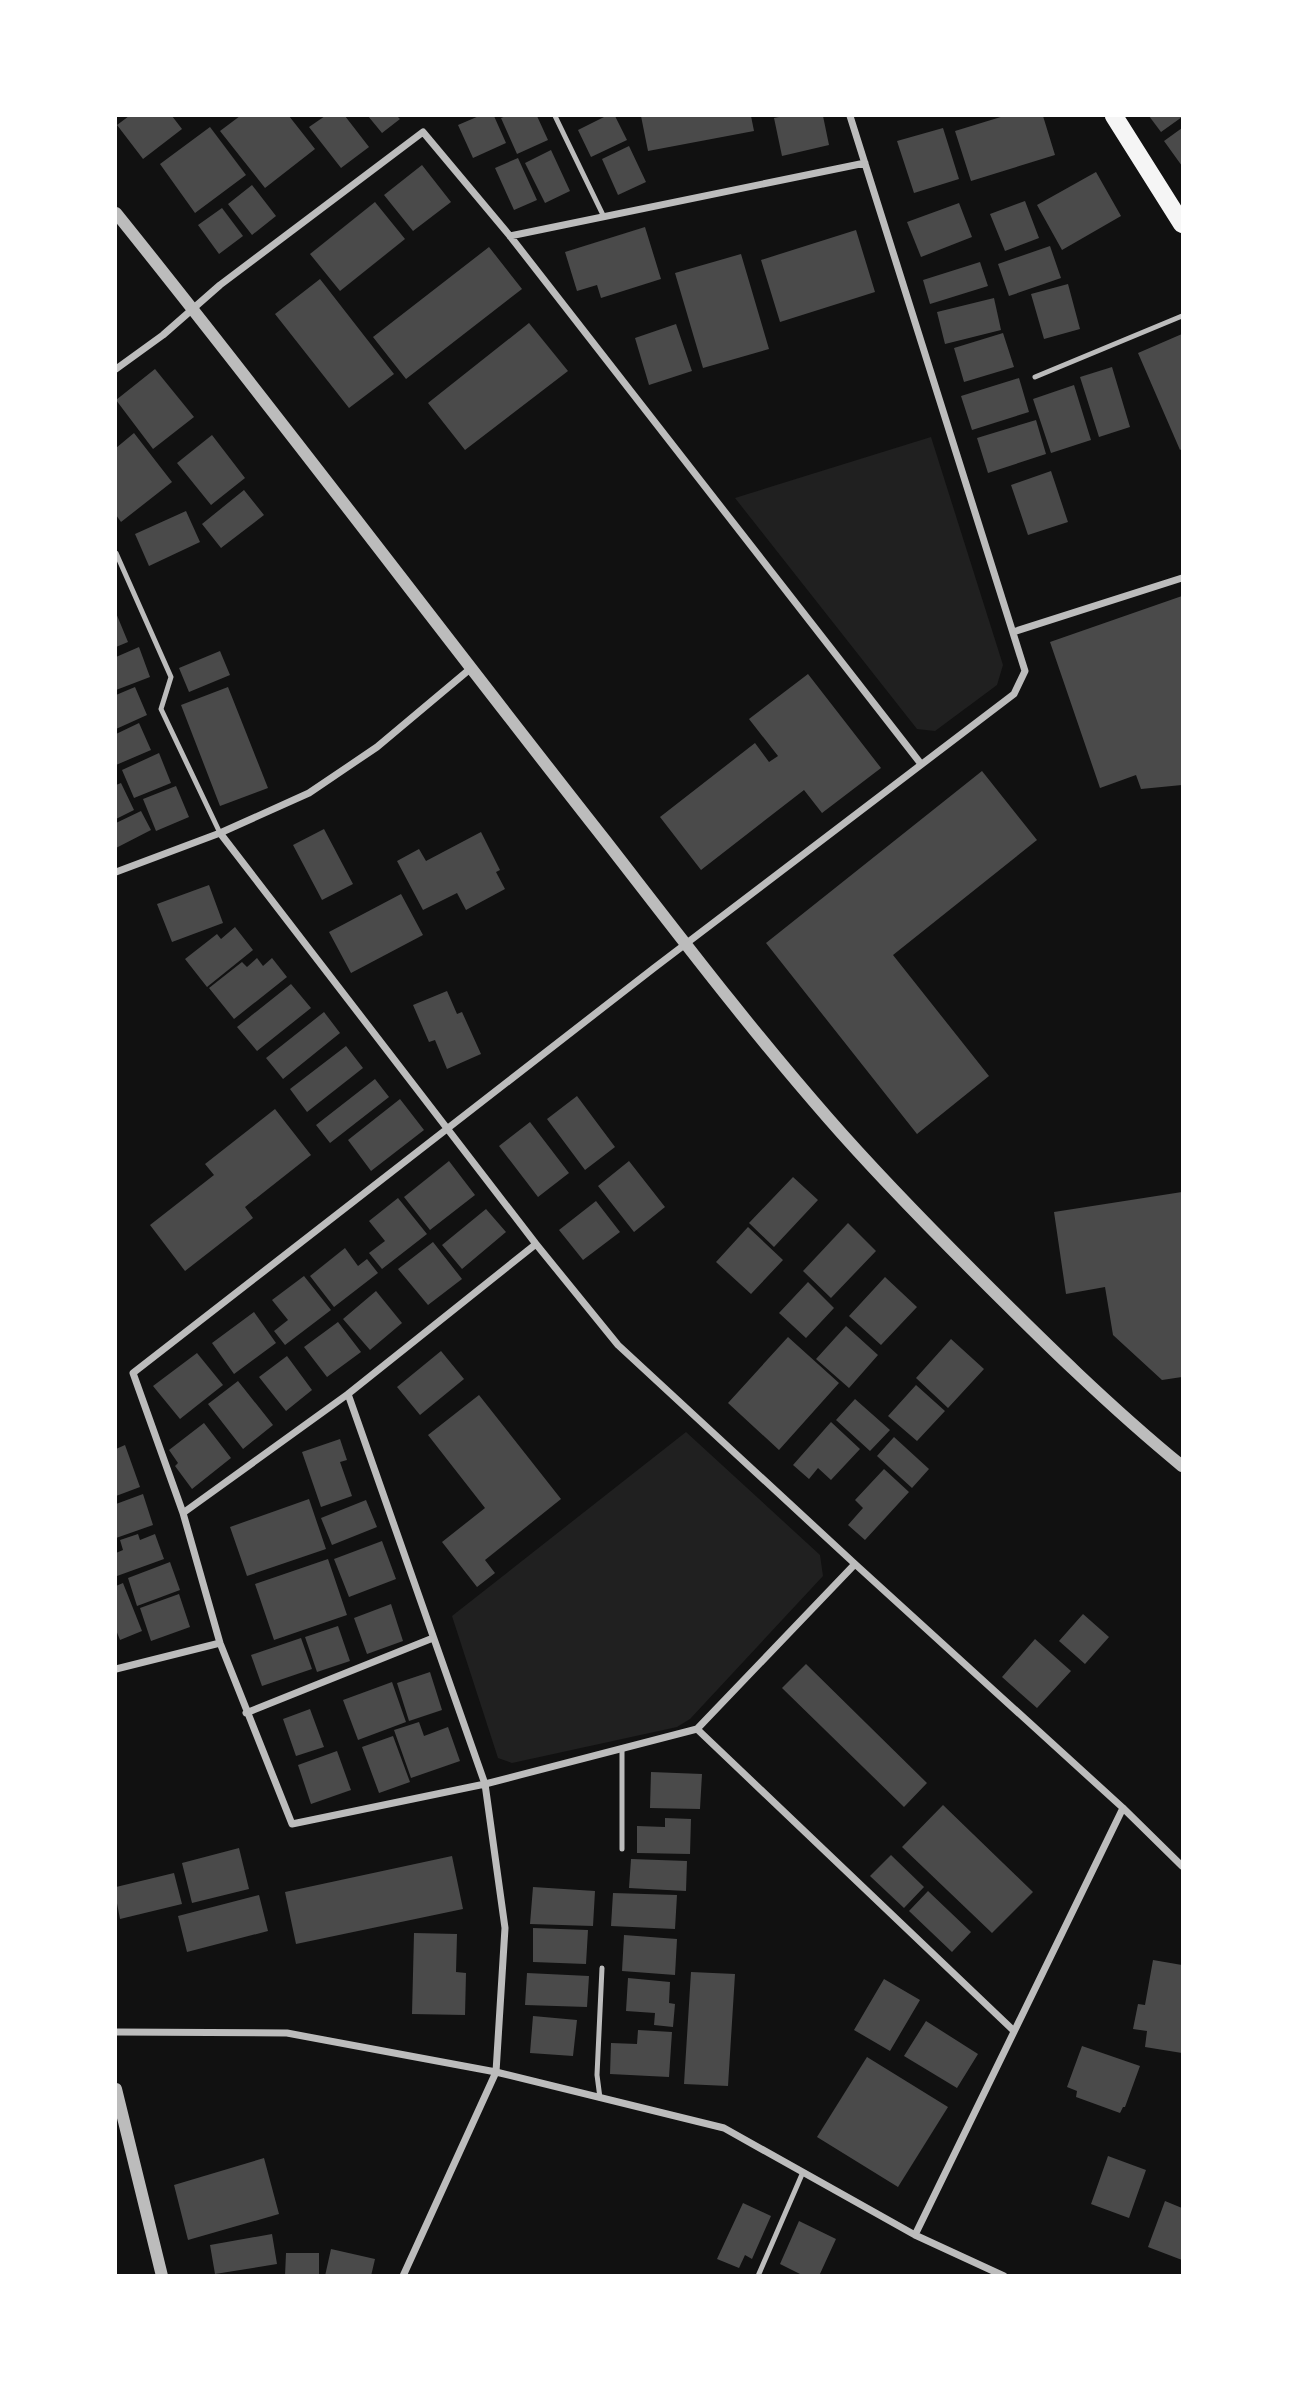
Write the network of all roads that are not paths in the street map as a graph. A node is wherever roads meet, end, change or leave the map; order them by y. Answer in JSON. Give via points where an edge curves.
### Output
{"nodes":[{"id":1,"x":555,"y":116,"type":"edge"},
{"id":2,"x":849,"y":116,"type":"edge"},
{"id":3,"x":1114,"y":116,"type":"edge"},
{"id":4,"x":865,"y":163,"type":"junction"},
{"id":5,"x":116,"y":213,"type":"edge"},
{"id":6,"x":604,"y":217,"type":"junction"},
{"id":7,"x":1182,"y":224,"type":"edge"},
{"id":8,"x":510,"y":236,"type":"junction"},
{"id":9,"x":192,"y":307,"type":"junction"},
{"id":10,"x":1182,"y":316,"type":"edge"},
{"id":11,"x":116,"y":369,"type":"edge"},
{"id":12,"x":1035,"y":377,"type":"dead end"},
{"id":13,"x":116,"y":553,"type":"edge"},
{"id":14,"x":1182,"y":578,"type":"edge"},
{"id":15,"x":1013,"y":632,"type":"junction"},
{"id":16,"x":470,"y":669,"type":"junction"},
{"id":17,"x":921,"y":764,"type":"junction"},
{"id":18,"x":220,"y":833,"type":"junction"},
{"id":19,"x":116,"y":872,"type":"edge"},
{"id":20,"x":686,"y":944,"type":"junction"},
{"id":21,"x":449,"y":1130,"type":"junction"},
{"id":22,"x":536,"y":1244,"type":"junction"},
{"id":23,"x":348,"y":1394,"type":"junction"},
{"id":24,"x":1182,"y":1466,"type":"edge"},
{"id":25,"x":183,"y":1513,"type":"junction"},
{"id":26,"x":855,"y":1564,"type":"junction"},
{"id":27,"x":433,"y":1638,"type":"junction"},
{"id":28,"x":220,"y":1643,"type":"junction"},
{"id":29,"x":116,"y":1669,"type":"edge"},
{"id":30,"x":246,"y":1713,"type":"junction"},
{"id":31,"x":697,"y":1729,"type":"junction"},
{"id":32,"x":622,"y":1748,"type":"junction"},
{"id":33,"x":485,"y":1784,"type":"junction"},
{"id":34,"x":1124,"y":1808,"type":"junction"},
{"id":35,"x":622,"y":1849,"type":"dead end"},
{"id":36,"x":1182,"y":1866,"type":"edge"},
{"id":37,"x":602,"y":1968,"type":"dead end"},
{"id":38,"x":1014,"y":2031,"type":"junction"},
{"id":39,"x":116,"y":2032,"type":"edge"},
{"id":40,"x":496,"y":2072,"type":"junction"},
{"id":41,"x":116,"y":2089,"type":"edge"},
{"id":42,"x":600,"y":2098,"type":"junction"},
{"id":43,"x":803,"y":2172,"type":"junction"},
{"id":44,"x":915,"y":2235,"type":"junction"},
{"id":45,"x":162,"y":2276,"type":"edge"},
{"id":46,"x":403,"y":2276,"type":"edge"},
{"id":47,"x":758,"y":2276,"type":"edge"},
{"id":48,"x":1004,"y":2276,"type":"edge"}],
"edges":[{"from":1,"to":6,"type":"lane"},
{"from":2,"to":4,"type":"street"},
{"from":3,"to":7,"type":"main road"},
{"from":4,"to":6,"type":"street"},
{"from":4,"to":15,"type":"street"},
{"from":5,"to":9,"type":"street"},
{"from":6,"to":8,"type":"street"},
{"from":8,"to":9,"type":"street","via":[[423,132]]},
{"from":8,"to":17,"type":"street"},
{"from":9,"to":11,"type":"street"},
{"from":9,"to":16,"type":"street"},
{"from":10,"to":12,"type":"lane"},
{"from":13,"to":18,"type":"lane","via":[[171,677],[161,709]]},
{"from":14,"to":15,"type":"street"},
{"from":15,"to":17,"type":"street","via":[[1026,671],[1014,694]]},
{"from":16,"to":18,"type":"street","via":[[377,747],[309,793]]},
{"from":16,"to":20,"type":"street"},
{"from":17,"to":20,"type":"street"},
{"from":18,"to":19,"type":"street"},
{"from":18,"to":21,"type":"street"},
{"from":20,"to":21,"type":"street"},
{"from":20,"to":24,"type":"street","via":[[827,1118],[916,1214],[1061,1360]]},
{"from":21,"to":22,"type":"street"},
{"from":21,"to":25,"type":"street","via":[[134,1373]]},
{"from":22,"to":23,"type":"street"},
{"from":22,"to":26,"type":"street","via":[[618,1345]]},
{"from":23,"to":25,"type":"street"},
{"from":23,"to":27,"type":"street"},
{"from":25,"to":28,"type":"street"},
{"from":26,"to":31,"type":"street"},
{"from":26,"to":34,"type":"street"},
{"from":27,"to":30,"type":"street"},
{"from":27,"to":33,"type":"street"},
{"from":28,"to":29,"type":"street"},
{"from":28,"to":30,"type":"street"},
{"from":30,"to":33,"type":"street","via":[[292,1824]]},
{"from":31,"to":32,"type":"street"},
{"from":31,"to":38,"type":"street"},
{"from":32,"to":33,"type":"street"},
{"from":32,"to":35,"type":"lane"},
{"from":33,"to":40,"type":"street","via":[[505,1928]]},
{"from":34,"to":36,"type":"street"},
{"from":34,"to":38,"type":"street"},
{"from":37,"to":42,"type":"lane"},
{"from":38,"to":44,"type":"street"},
{"from":39,"to":40,"type":"street","via":[[287,2033]]},
{"from":40,"to":42,"type":"street"},
{"from":40,"to":46,"type":"street"},
{"from":41,"to":45,"type":"street"},
{"from":42,"to":43,"type":"street","via":[[723,2128]]},
{"from":43,"to":44,"type":"street"},
{"from":43,"to":47,"type":"lane"},
{"from":44,"to":48,"type":"street"}]}
